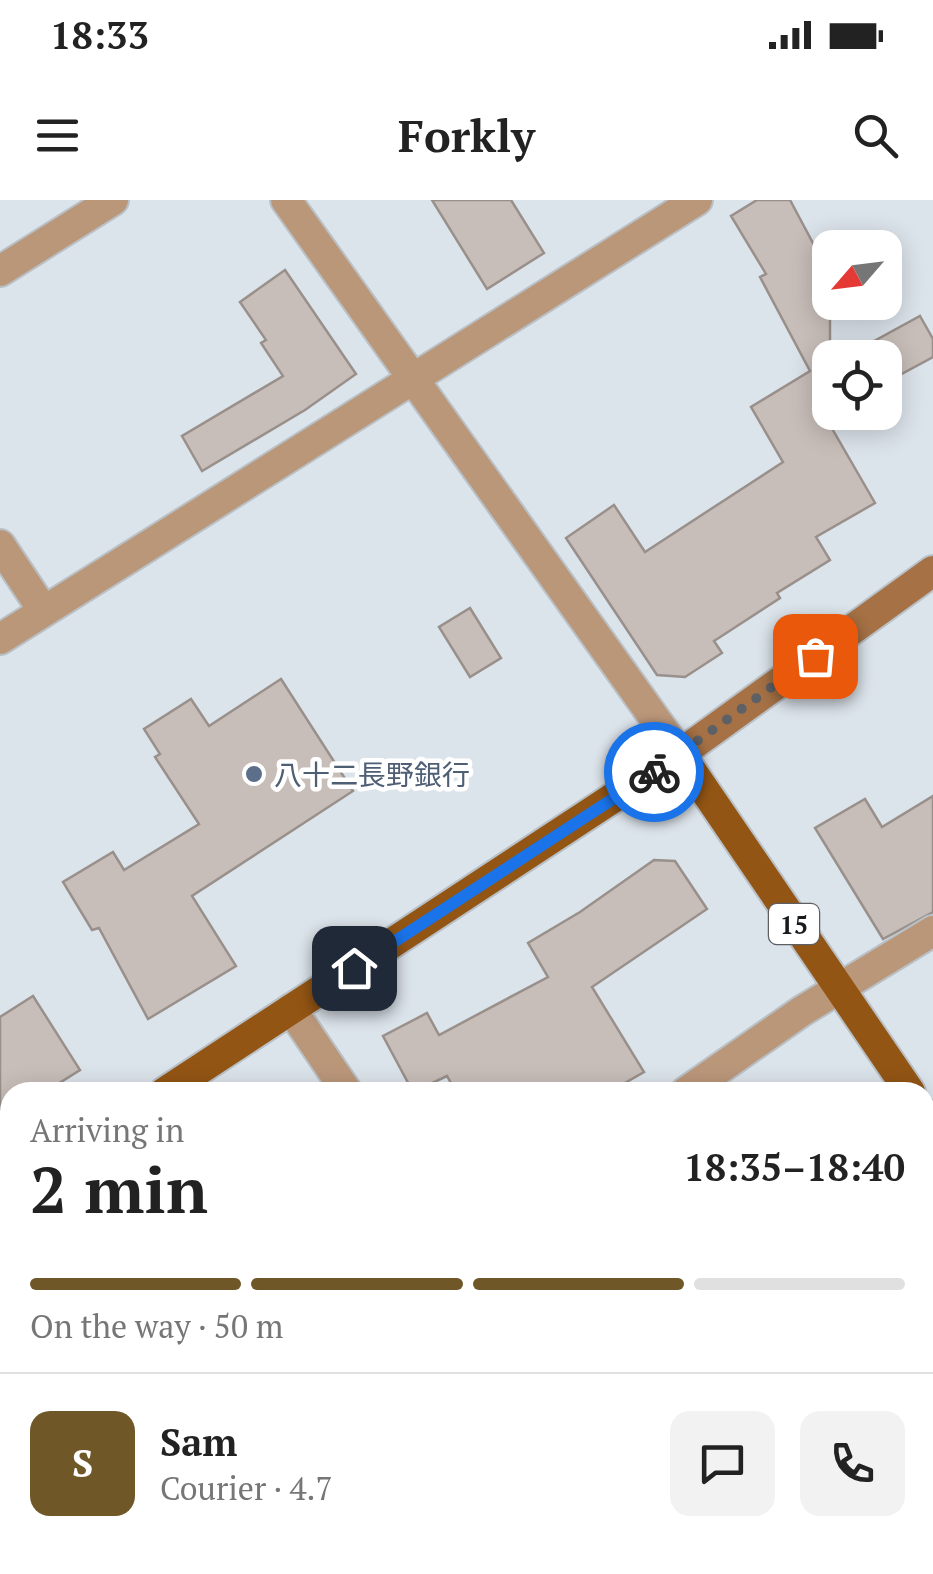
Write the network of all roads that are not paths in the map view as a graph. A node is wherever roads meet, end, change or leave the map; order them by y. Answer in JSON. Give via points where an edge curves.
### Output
{"nodes":[{"id":1,"x":113,"y":200,"type":"edge"},
{"id":2,"x":286,"y":200,"type":"edge"},
{"id":3,"x":697,"y":200,"type":"edge"},
{"id":4,"x":0,"y":271,"type":"edge"},
{"id":5,"x":410,"y":378,"type":"junction"},
{"id":6,"x":0,"y":545,"type":"edge"},
{"id":7,"x":933,"y":572,"type":"edge"},
{"id":8,"x":44,"y":610,"type":"junction"},
{"id":9,"x":0,"y":639,"type":"edge"},
{"id":10,"x":680,"y":754,"type":"junction"},
{"id":11,"x":933,"y":931,"type":"edge"},
{"id":12,"x":839,"y":990,"type":"junction"},
{"id":13,"x":291,"y":1010,"type":"junction"},
{"id":14,"x":180,"y":1082,"type":"edge"},
{"id":15,"x":340,"y":1082,"type":"edge"},
{"id":16,"x":700,"y":1082,"type":"edge"},
{"id":17,"x":903,"y":1082,"type":"edge"}],
"edges":[{"from":1,"to":4,"type":"street"},
{"from":2,"to":5,"type":"street"},
{"from":3,"to":5,"type":"street"},
{"from":5,"to":8,"type":"street"},
{"from":5,"to":10,"type":"street"},
{"from":6,"to":8,"type":"street"},
{"from":7,"to":10,"type":"main road"},
{"from":8,"to":9,"type":"street"},
{"from":10,"to":12,"type":"main road","number":"15"},
{"from":10,"to":13,"type":"main road"},
{"from":11,"to":12,"type":"street"},
{"from":12,"to":16,"type":"street"},
{"from":12,"to":17,"type":"main road","number":"15"},
{"from":13,"to":14,"type":"main road"},
{"from":13,"to":15,"type":"street"}]}
